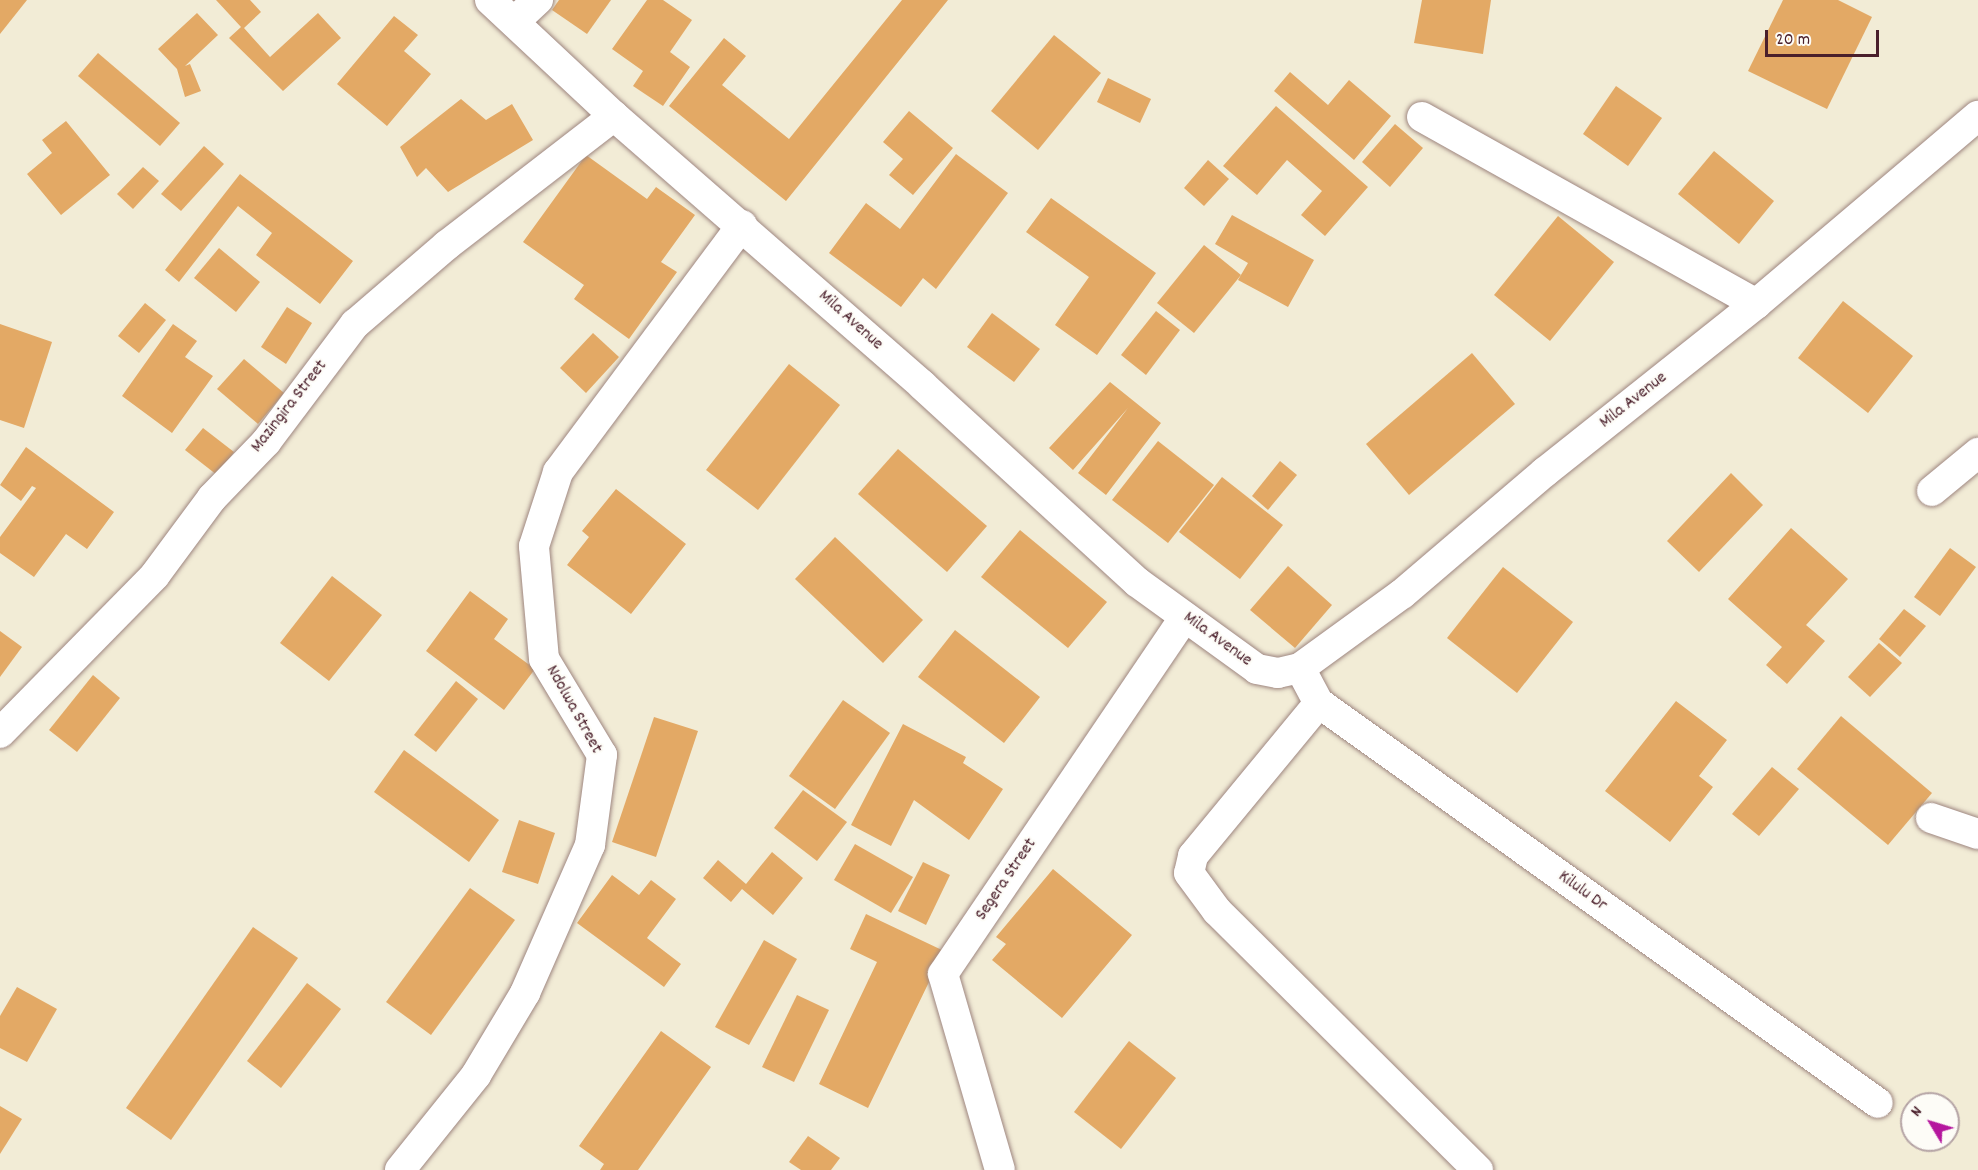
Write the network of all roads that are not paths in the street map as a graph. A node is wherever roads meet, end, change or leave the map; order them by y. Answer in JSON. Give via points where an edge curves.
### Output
{"nodes":[{"id":1,"x":490,"y":0,"type":"edge"},
{"id":2,"x":538,"y":0,"type":"edge"},
{"id":3,"x":514,"y":22,"type":"junction"},
{"id":4,"x":614,"y":116,"type":"junction"},
{"id":5,"x":1978,"y":116,"type":"edge"},
{"id":6,"x":1422,"y":117,"type":"dead end"},
{"id":7,"x":742,"y":225,"type":"junction"},
{"id":8,"x":1755,"y":304,"type":"junction"},
{"id":9,"x":1978,"y":453,"type":"edge"},
{"id":10,"x":1932,"y":491,"type":"dead end"},
{"id":11,"x":1185,"y":617,"type":"junction"},
{"id":12,"x":1300,"y":668,"type":"junction"},
{"id":13,"x":1319,"y":704,"type":"junction"},
{"id":14,"x":0,"y":733,"type":"edge"},
{"id":15,"x":1931,"y":818,"type":"dead end"},
{"id":16,"x":1978,"y":834,"type":"edge"},
{"id":17,"x":1878,"y":1103,"type":"dead end"},
{"id":18,"x":400,"y":1170,"type":"edge"},
{"id":19,"x":1000,"y":1170,"type":"edge"},
{"id":20,"x":1478,"y":1170,"type":"edge"}],
"edges":[{"from":1,"to":3,"type":"street","name":"Mila Avenue"},
{"from":2,"to":3,"type":"street"},
{"from":3,"to":4,"type":"street","name":"Mila Avenue"},
{"from":4,"to":7,"type":"street","name":"Mila Avenue"},
{"from":4,"to":14,"type":"street","name":"Mazingira Street","via":[[447,245],[355,324],[266,442],[212,498],[155,575]]},
{"from":5,"to":8,"type":"street","name":"Mila Avenue"},
{"from":6,"to":8,"type":"street"},
{"from":7,"to":11,"type":"street","name":"Mila Avenue","via":[[1137,582]]},
{"from":7,"to":18,"type":"street","name":"Ndolwa Street","via":[[558,472],[534,546],[544,659],[602,755],[590,845],[525,993],[476,1075]]},
{"from":8,"to":12,"type":"street","name":"Mila Avenue","via":[[1545,472],[1402,594]]},
{"from":9,"to":10,"type":"street"},
{"from":11,"to":12,"type":"street","name":"Mila Avenue","via":[[1257,669],[1278,673]]},
{"from":11,"to":19,"type":"street","name":"Segera Street","via":[[943,974]]},
{"from":12,"to":13,"type":"street","name":"Kilulu Dr"},
{"from":13,"to":17,"type":"street","name":"Kilulu Dr"},
{"from":13,"to":20,"type":"street","via":[[1193,856],[1189,873],[1217,911]]},
{"from":15,"to":16,"type":"street"}]}
